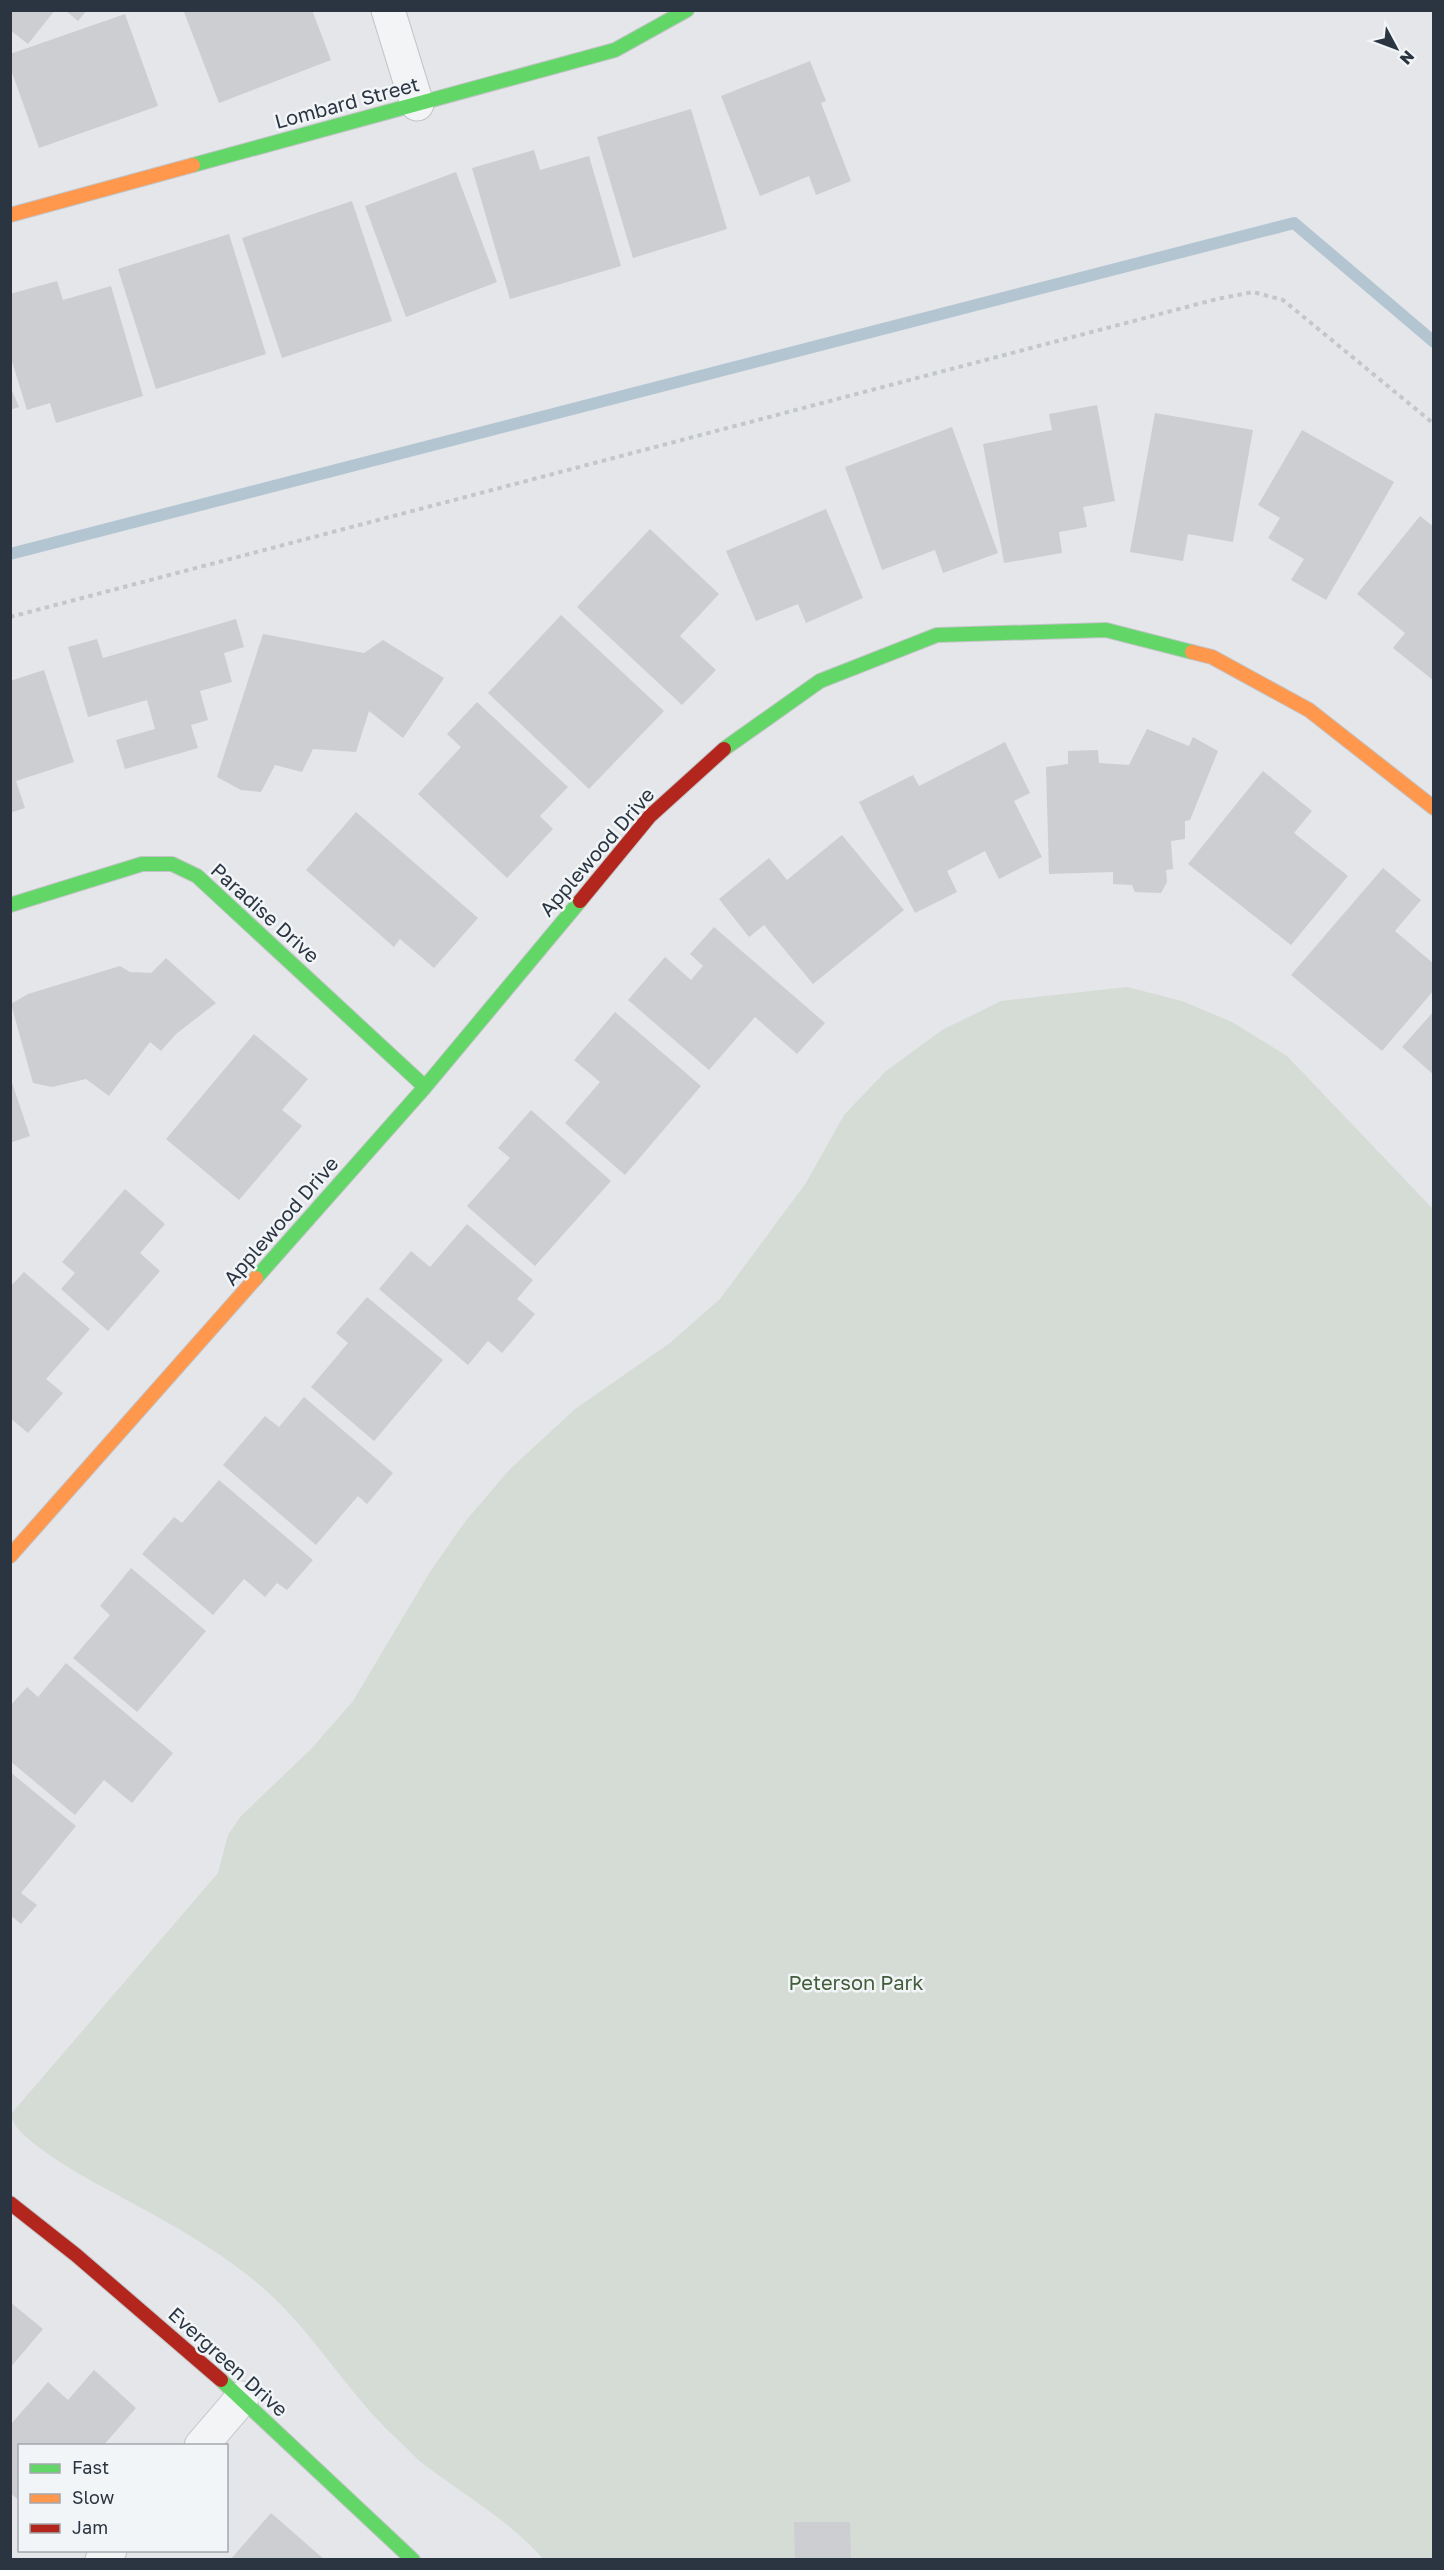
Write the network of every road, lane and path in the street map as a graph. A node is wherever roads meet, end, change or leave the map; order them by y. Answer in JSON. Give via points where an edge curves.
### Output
{"nodes":[{"id":1,"x":388,"y":10,"type":"edge"},
{"id":2,"x":687,"y":10,"type":"edge"},
{"id":3,"x":417,"y":104,"type":"junction"},
{"id":4,"x":10,"y":215,"type":"edge"},
{"id":5,"x":1434,"y":424,"type":"edge"},
{"id":6,"x":10,"y":617,"type":"edge"},
{"id":7,"x":1434,"y":808,"type":"edge"},
{"id":8,"x":10,"y":905,"type":"edge"},
{"id":9,"x":425,"y":1087,"type":"junction"},
{"id":10,"x":10,"y":1556,"type":"edge"},
{"id":11,"x":10,"y":2203,"type":"edge"},
{"id":12,"x":242,"y":2398,"type":"junction"},
{"id":13,"x":202,"y":2444,"type":"edge"},
{"id":14,"x":413,"y":2559,"type":"edge"}],
"edges":[{"from":1,"to":3,"type":"street"},
{"from":2,"to":3,"type":"street","name":"Lombard Street","via":[[615,50]]},
{"from":3,"to":4,"type":"street","name":"Lombard Street"},
{"from":5,"to":6,"type":"path","via":[[1283,300],[1253,292]]},
{"from":7,"to":9,"type":"street","name":"Applewood Drive","via":[[1309,710],[1212,657],[1106,630],[937,635],[820,681],[726,747],[650,816]]},
{"from":8,"to":9,"type":"street","name":"Paradise Drive","via":[[142,864],[172,864],[197,876]]},
{"from":9,"to":10,"type":"street","name":"Applewood Drive"},
{"from":11,"to":12,"type":"street","name":"Evergreen Drive"},
{"from":12,"to":13,"type":"street"},
{"from":12,"to":14,"type":"street","name":"Evergreen Drive"}]}
